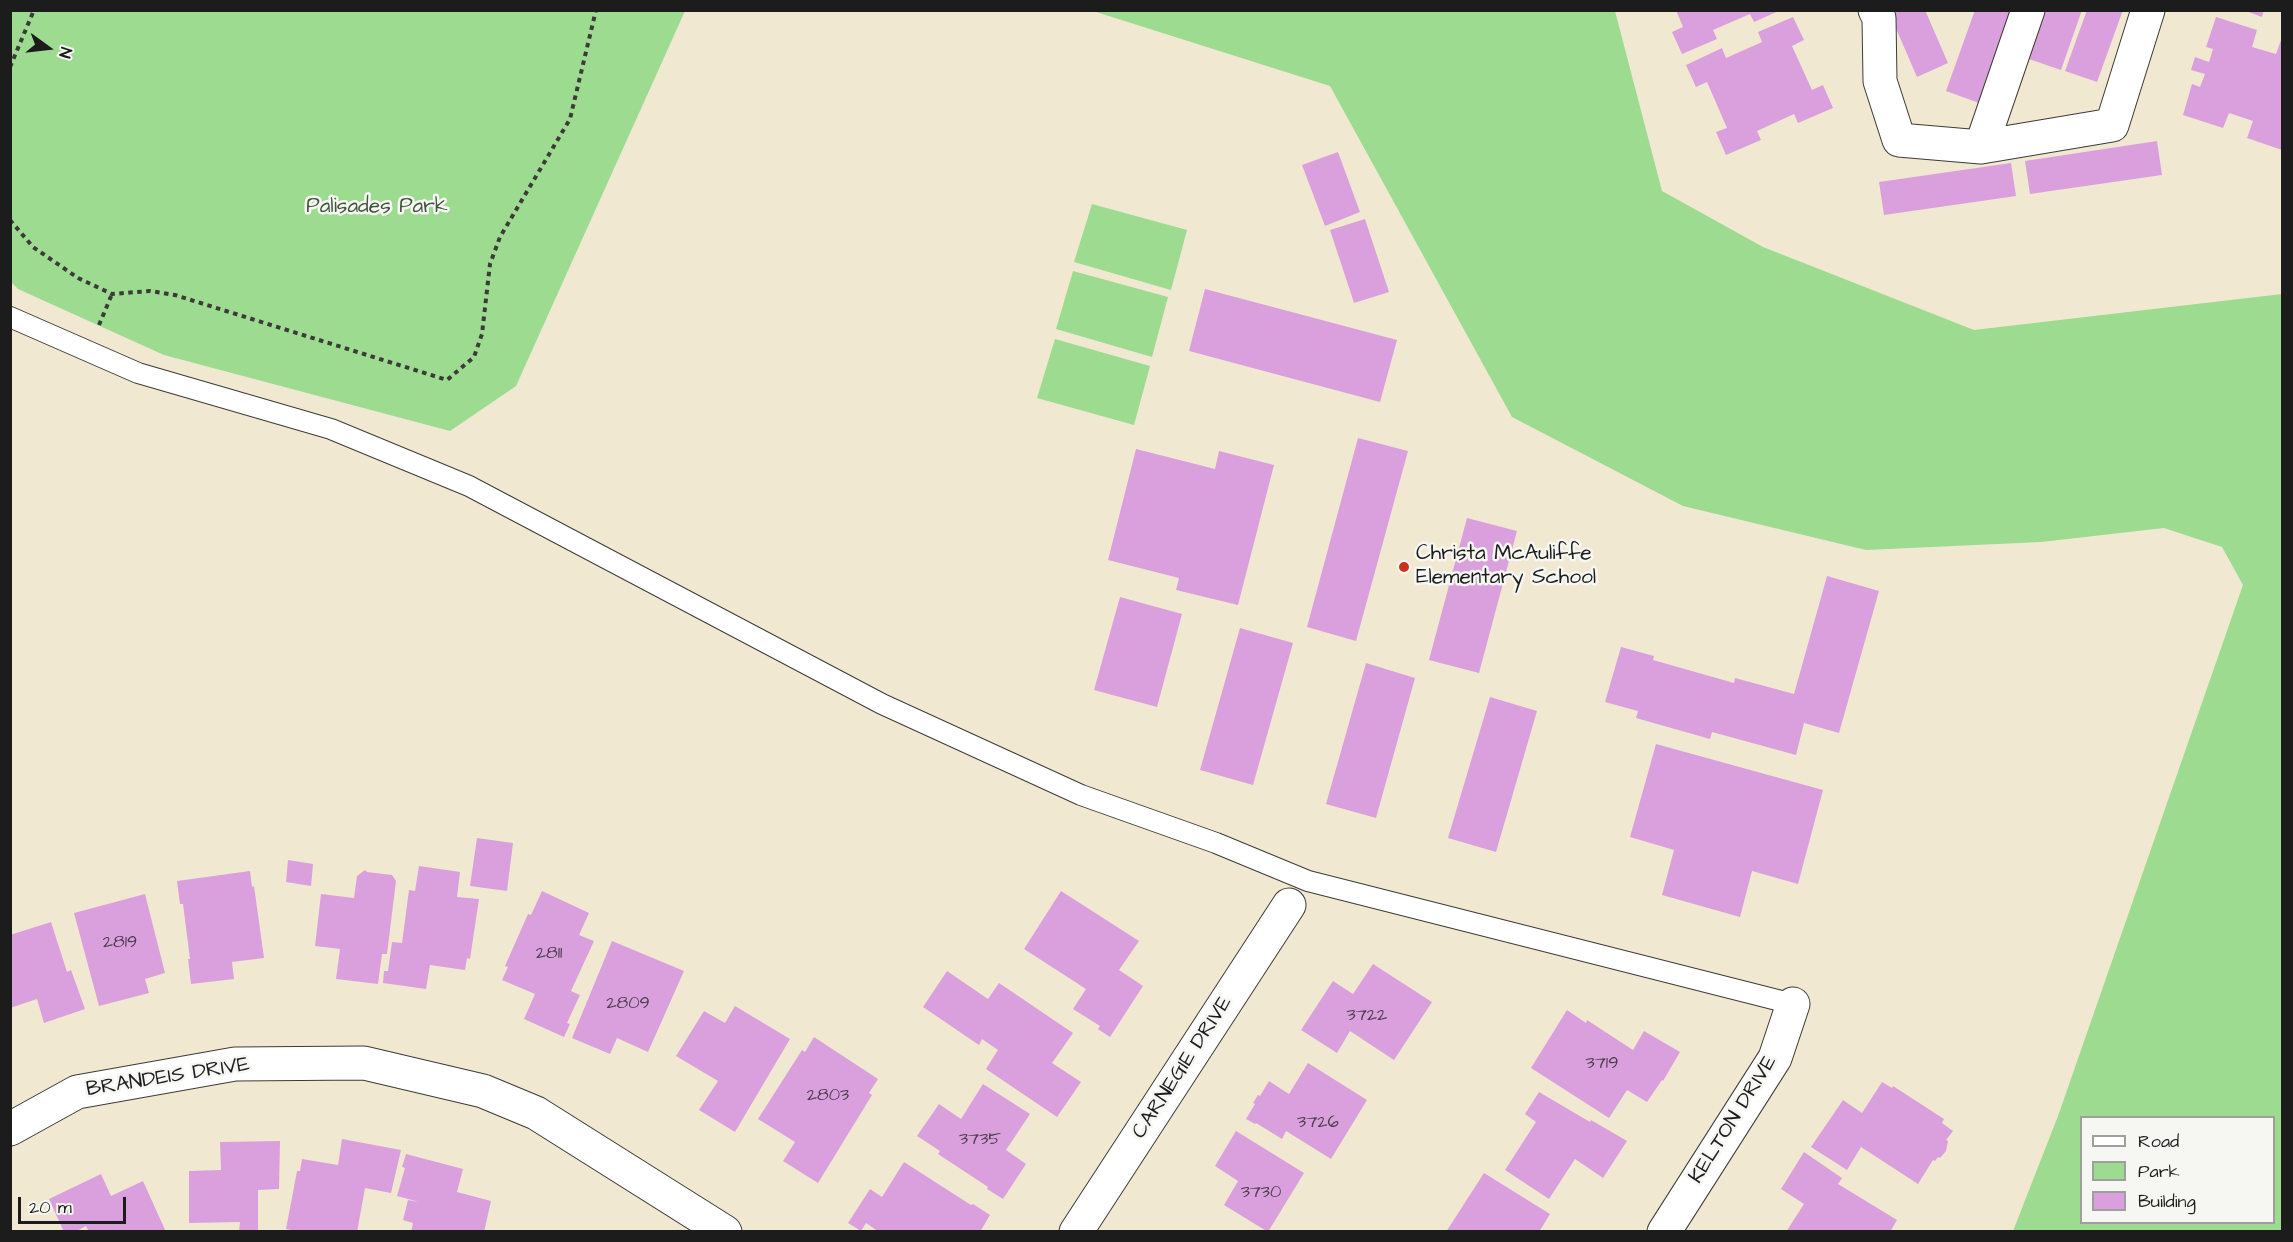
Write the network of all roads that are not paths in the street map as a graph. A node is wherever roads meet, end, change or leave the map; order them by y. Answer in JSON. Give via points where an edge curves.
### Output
{"nodes":[{"id":1,"x":1875,"y":10,"type":"edge"},
{"id":2,"x":2028,"y":10,"type":"edge"},
{"id":3,"x":2148,"y":10,"type":"edge"},
{"id":4,"x":1982,"y":147,"type":"junction"},
{"id":5,"x":10,"y":317,"type":"edge"},
{"id":6,"x":1289,"y":905,"type":"dead end"},
{"id":7,"x":1793,"y":1004,"type":"joint"},
{"id":8,"x":10,"y":1129,"type":"edge"},
{"id":9,"x":725,"y":1232,"type":"edge"},
{"id":10,"x":1076,"y":1232,"type":"edge"},
{"id":11,"x":1664,"y":1232,"type":"edge"}],
"edges":[{"from":1,"to":4,"type":"street","via":[[1879,18],[1880,81],[1899,140]]},
{"from":2,"to":4,"type":"street"},
{"from":3,"to":4,"type":"street","via":[[2112,125]]},
{"from":5,"to":7,"type":"lane","via":[[138,373],[331,429],[469,486],[882,705],[1081,795],[1308,881]]},
{"from":6,"to":10,"type":"street","name":"CARNEGIE DRIVE"},
{"from":7,"to":11,"type":"street","name":"KELTON DRIVE","via":[[1775,1058]]},
{"from":8,"to":9,"type":"street","name":"BRANDEIS DRIVE","via":[[77,1092],[234,1064],[364,1063],[483,1091],[536,1113]]}]}
